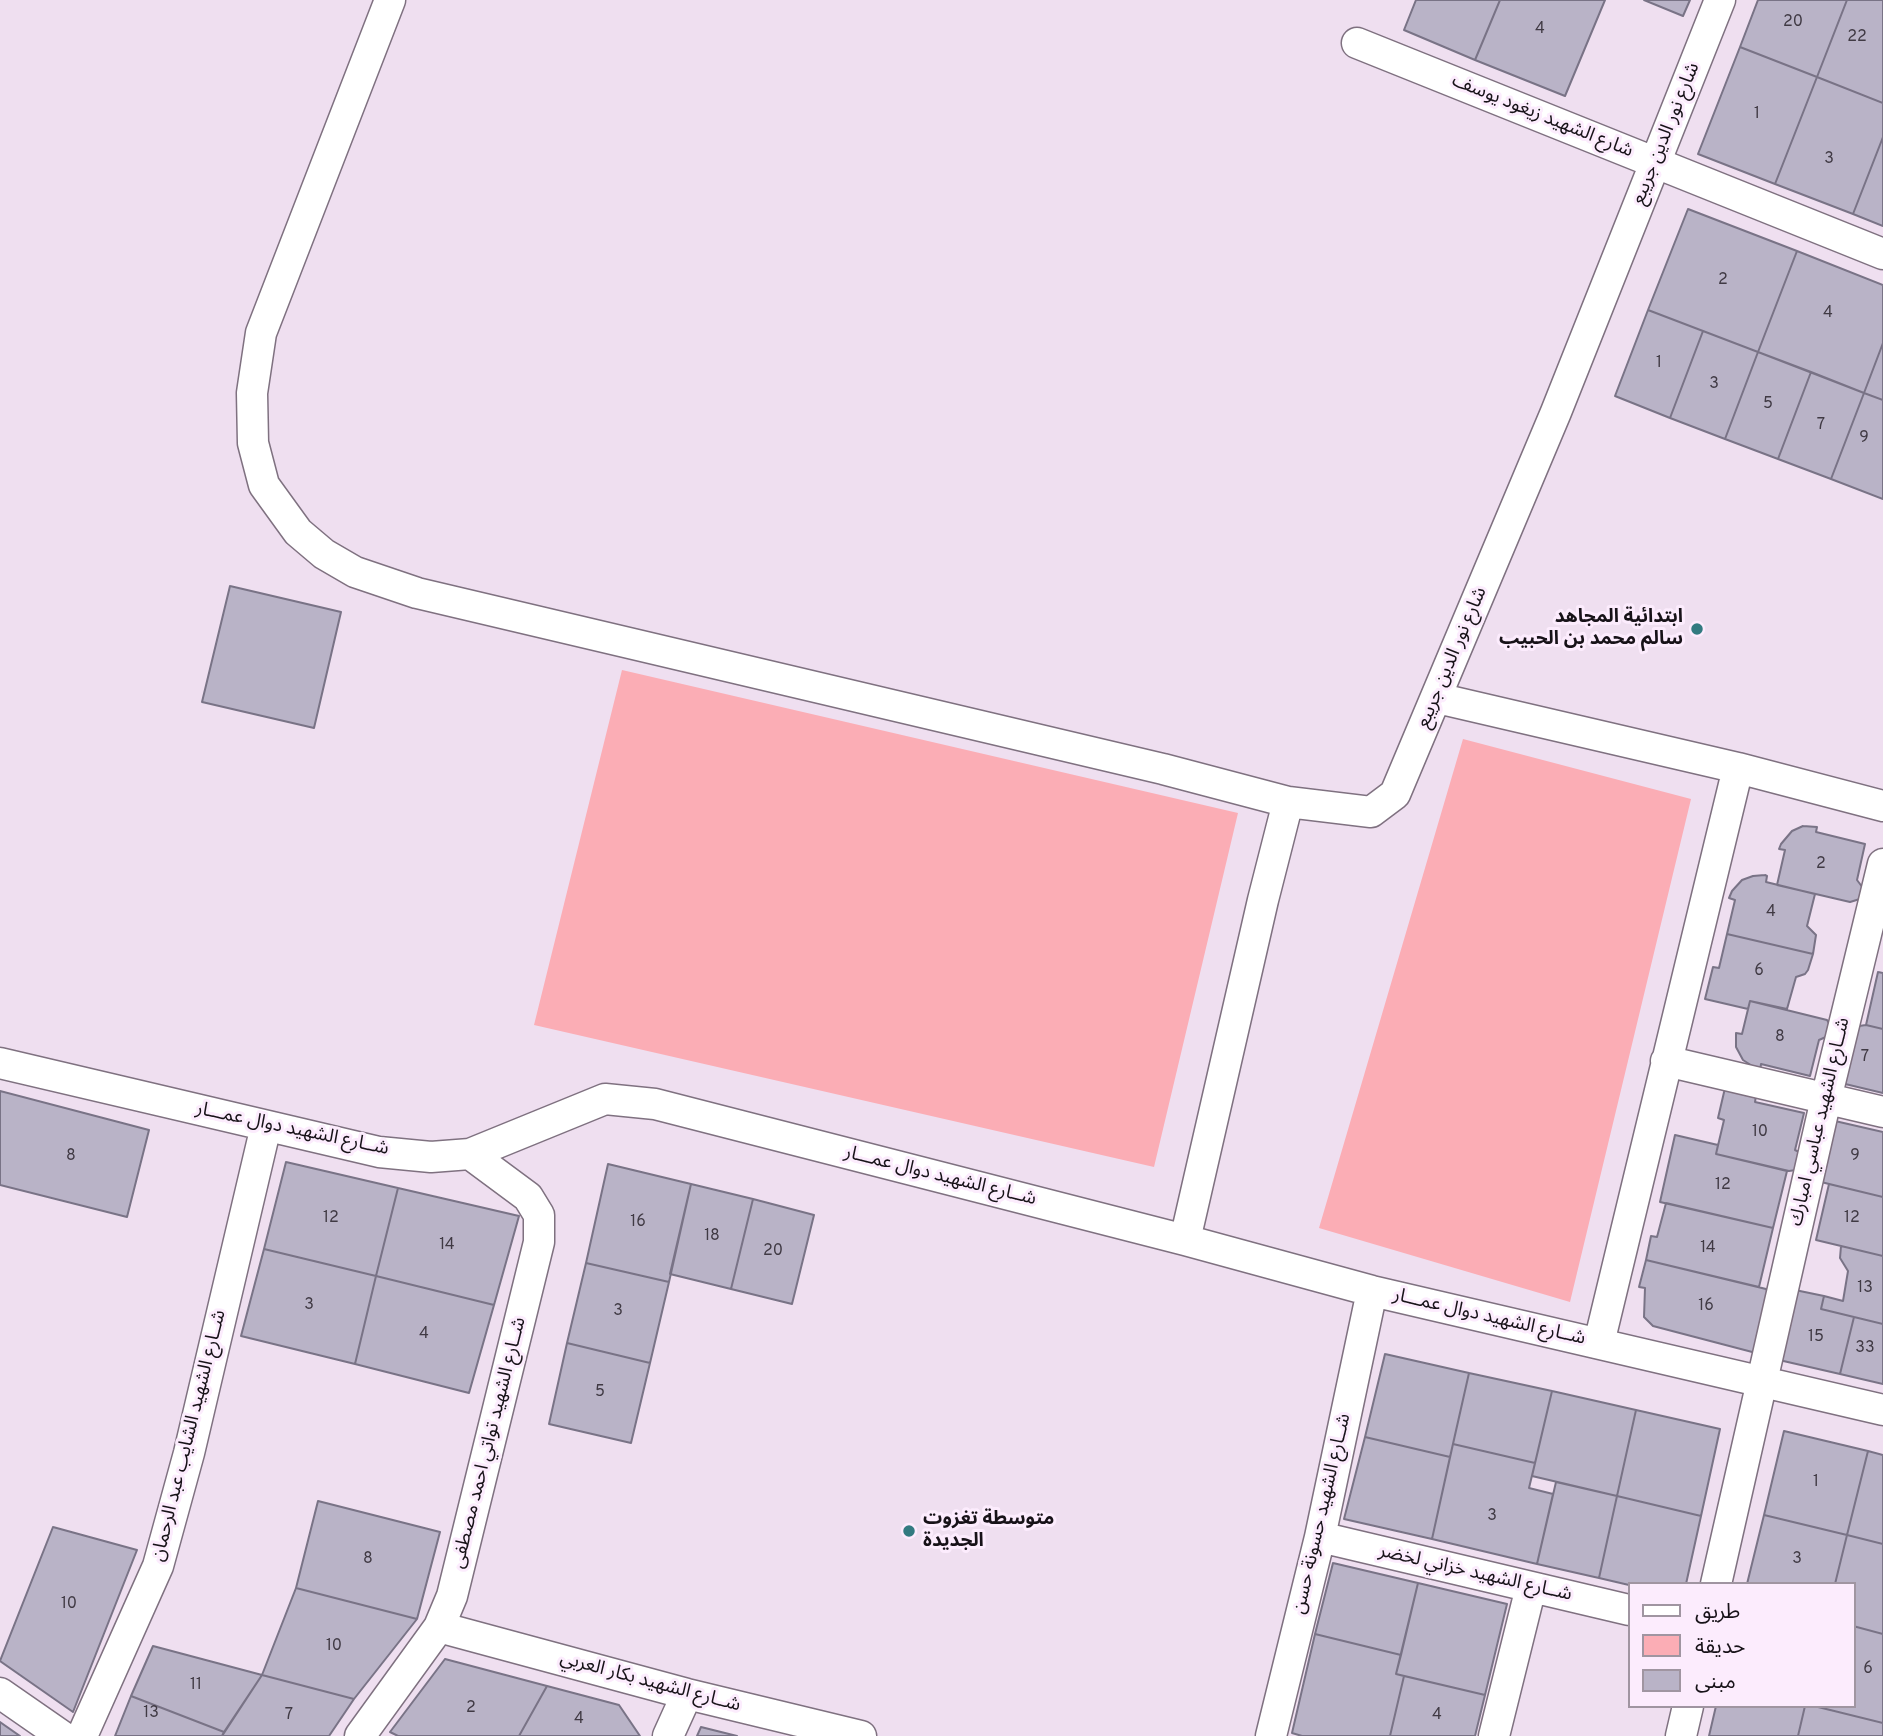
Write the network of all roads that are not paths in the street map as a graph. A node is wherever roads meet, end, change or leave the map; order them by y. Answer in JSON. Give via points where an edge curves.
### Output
{"nodes":[{"id":1,"x":390,"y":0,"type":"edge"},
{"id":2,"x":1720,"y":0,"type":"edge"},
{"id":3,"x":1357,"y":43,"type":"dead end"},
{"id":4,"x":1657,"y":163,"type":"junction"},
{"id":5,"x":1883,"y":254,"type":"edge"},
{"id":6,"x":1437,"y":698,"type":"junction"},
{"id":7,"x":1738,"y":768,"type":"junction"},
{"id":8,"x":1288,"y":802,"type":"junction"},
{"id":9,"x":1883,"y":806,"type":"edge"},
{"id":10,"x":1883,"y":864,"type":"edge"},
{"id":11,"x":1666,"y":1061,"type":"junction"},
{"id":12,"x":0,"y":1063,"type":"edge"},
{"id":13,"x":1826,"y":1099,"type":"junction"},
{"id":14,"x":1883,"y":1112,"type":"edge"},
{"id":15,"x":266,"y":1126,"type":"junction"},
{"id":16,"x":470,"y":1154,"type":"junction"},
{"id":17,"x":1185,"y":1240,"type":"junction"},
{"id":18,"x":1373,"y":1292,"type":"junction"},
{"id":19,"x":1599,"y":1343,"type":"junction"},
{"id":20,"x":1762,"y":1381,"type":"junction"},
{"id":21,"x":1883,"y":1410,"type":"edge"},
{"id":22,"x":1320,"y":1537,"type":"junction"},
{"id":23,"x":1716,"y":1582,"type":"edge"},
{"id":24,"x":1531,"y":1587,"type":"junction"},
{"id":25,"x":1628,"y":1611,"type":"edge"},
{"id":26,"x":439,"y":1627,"type":"junction"},
{"id":27,"x":0,"y":1693,"type":"edge"},
{"id":28,"x":687,"y":1694,"type":"junction"},
{"id":29,"x":1688,"y":1708,"type":"edge"},
{"id":30,"x":62,"y":1736,"type":"edge"},
{"id":31,"x":82,"y":1736,"type":"edge"},
{"id":32,"x":360,"y":1736,"type":"edge"},
{"id":33,"x":668,"y":1736,"type":"edge"},
{"id":34,"x":861,"y":1736,"type":"edge"},
{"id":35,"x":1271,"y":1736,"type":"edge"},
{"id":36,"x":1494,"y":1736,"type":"edge"},
{"id":37,"x":1681,"y":1736,"type":"edge"}],
"edges":[{"from":1,"to":8,"type":"street","name":"شارع نور الدين جريبع","via":[[261,333],[252,393],[253,443],[264,485],[298,532],[355,572],[416,593]]},
{"from":2,"to":4,"type":"street","name":"شارع نور الدين جريبع"},
{"from":3,"to":4,"type":"street","name":"شارع الشهيد زيغود يوسف"},
{"from":4,"to":5,"type":"street","name":"شارع الشهيد زيغود يوسف"},
{"from":4,"to":6,"type":"street","name":"شارع نور الدين جريبع"},
{"from":6,"to":7,"type":"street"},
{"from":6,"to":8,"type":"street","name":"شارع نور الدين جريبع","via":[[1395,794],[1386,802],[1371,812]]},
{"from":7,"to":9,"type":"street"},
{"from":7,"to":11,"type":"street"},
{"from":8,"to":17,"type":"street"},
{"from":10,"to":13,"type":"street","name":"شــارع الشهيد عباسي امبارك"},
{"from":11,"to":13,"type":"street"},
{"from":11,"to":19,"type":"street"},
{"from":12,"to":15,"type":"street","name":"شــارع الشهيد دوال عمـــار"},
{"from":13,"to":14,"type":"street"},
{"from":13,"to":20,"type":"street","name":"شــارع الشهيد عباسي امبارك"},
{"from":15,"to":16,"type":"street","name":"شــارع الشهيد دوال عمـــار","via":[[379,1152],[431,1157]]},
{"from":15,"to":31,"type":"street","name":"شــارع الشهيد الشايب عبد الرحمان","via":[[158,1566]]},
{"from":16,"to":17,"type":"street","name":"شــارع الشهيد دوال عمـــار","via":[[605,1099],[655,1104]]},
{"from":16,"to":26,"type":"street","name":"شــارع الشهيد تواتي احمد مصطفى","via":[[528,1197],[539,1215],[539,1242],[452,1596]]},
{"from":17,"to":18,"type":"street","name":"شــارع الشهيد دوال عمـــار"},
{"from":18,"to":19,"type":"street","name":"شــارع الشهيد دوال عمـــار"},
{"from":18,"to":22,"type":"street","name":"شــارع الشهيد حسونة حسن"},
{"from":19,"to":20,"type":"street","name":"شــارع الشهيد دوال عمـــار"},
{"from":20,"to":21,"type":"street","name":"شــارع الشهيد دوال عمـــار"},
{"from":20,"to":23,"type":"street","name":"شــارع الشهيد عباسي امبارك"},
{"from":22,"to":24,"type":"street","name":"شــارع الشهيد خزاني لخضر"},
{"from":22,"to":35,"type":"street","name":"شــارع الشهيد حسونة حسن"},
{"from":24,"to":25,"type":"street","name":"شــارع الشهيد خزاني لخضر"},
{"from":24,"to":36,"type":"street"},
{"from":26,"to":28,"type":"street","name":"شــارع الشهيد بكار العربي"},
{"from":26,"to":32,"type":"street","name":"شــارع الشهيد تواتي احمد مصطفى"},
{"from":27,"to":30,"type":"street"},
{"from":28,"to":33,"type":"street"},
{"from":28,"to":34,"type":"street","name":"شــارع الشهيد بكار العربي"},
{"from":29,"to":37,"type":"street"}]}
